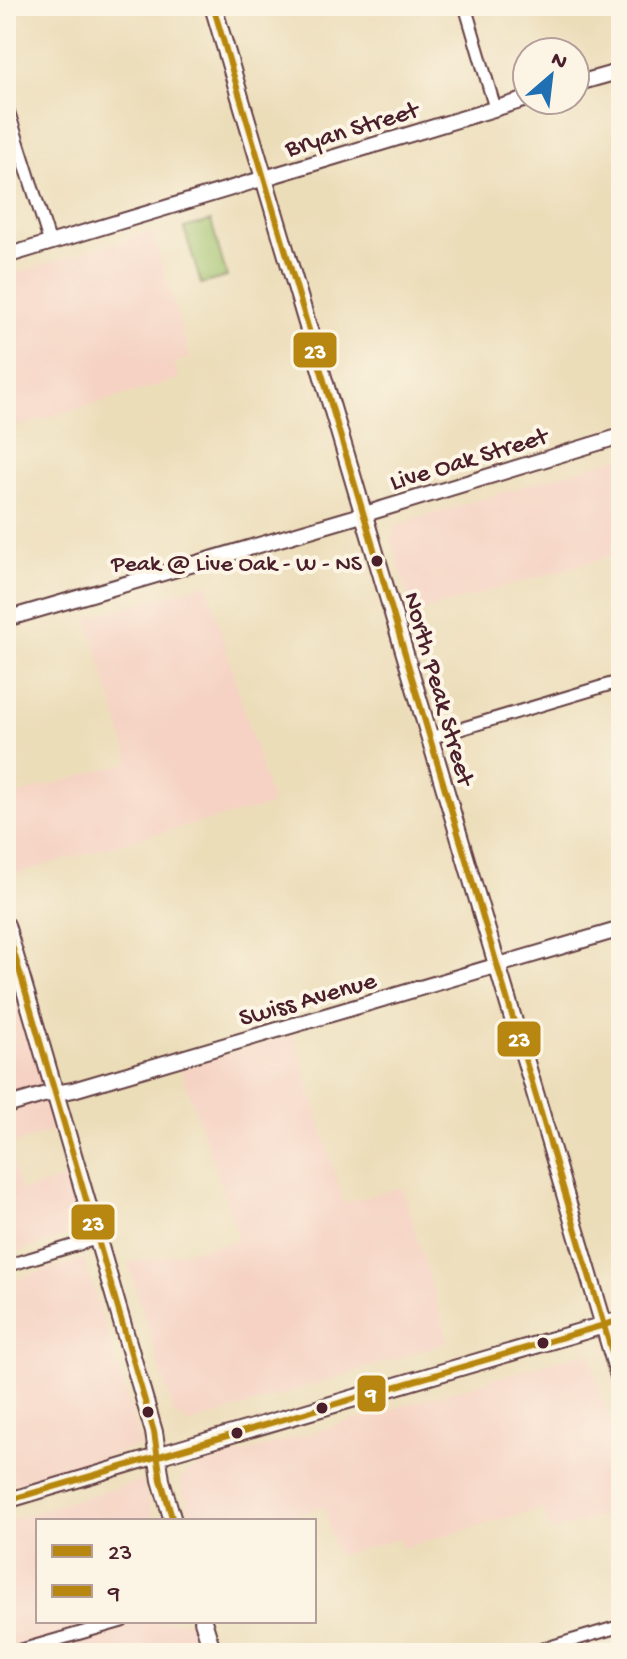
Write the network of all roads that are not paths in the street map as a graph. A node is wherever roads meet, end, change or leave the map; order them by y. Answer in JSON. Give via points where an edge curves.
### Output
{"nodes":[{"id":1,"x":213,"y":6,"type":"edge"},
{"id":2,"x":465,"y":6,"type":"edge"},
{"id":3,"x":621,"y":71,"type":"edge"},
{"id":4,"x":591,"y":79,"type":"edge"},
{"id":5,"x":6,"y":104,"type":"edge"},
{"id":6,"x":511,"y":104,"type":"edge"},
{"id":7,"x":495,"y":108,"type":"junction"},
{"id":8,"x":265,"y":180,"type":"junction"},
{"id":9,"x":50,"y":243,"type":"junction"},
{"id":10,"x":6,"y":256,"type":"edge"},
{"id":11,"x":621,"y":436,"type":"edge"},
{"id":12,"x":365,"y":514,"type":"junction"},
{"id":13,"x":6,"y":619,"type":"edge"},
{"id":14,"x":621,"y":681,"type":"edge"},
{"id":15,"x":430,"y":738,"type":"junction"},
{"id":16,"x":6,"y":925,"type":"edge"},
{"id":17,"x":621,"y":929,"type":"edge"},
{"id":18,"x":497,"y":966,"type":"junction"},
{"id":19,"x":57,"y":1092,"type":"junction"},
{"id":20,"x":6,"y":1106,"type":"edge"},
{"id":21,"x":99,"y":1238,"type":"junction"},
{"id":22,"x":6,"y":1266,"type":"edge"},
{"id":23,"x":621,"y":1320,"type":"edge"},
{"id":24,"x":604,"y":1325,"type":"junction"},
{"id":25,"x":621,"y":1383,"type":"edge"},
{"id":26,"x":157,"y":1456,"type":"junction"},
{"id":27,"x":6,"y":1501,"type":"edge"},
{"id":28,"x":172,"y":1519,"type":"edge"},
{"id":29,"x":115,"y":1623,"type":"edge"},
{"id":30,"x":204,"y":1623,"type":"edge"},
{"id":31,"x":621,"y":1626,"type":"edge"},
{"id":32,"x":11,"y":1653,"type":"edge"},
{"id":33,"x":213,"y":1653,"type":"edge"},
{"id":34,"x":530,"y":1653,"type":"edge"}],
"edges":[{"from":1,"to":8,"type":"main road","name":"North Peak Street"},
{"from":2,"to":7,"type":"street"},
{"from":3,"to":4,"type":"street"},
{"from":5,"to":9,"type":"street"},
{"from":6,"to":7,"type":"street","name":"Bryan Street"},
{"from":7,"to":8,"type":"street","name":"Bryan Street"},
{"from":8,"to":9,"type":"street","name":"Bryan Street"},
{"from":8,"to":12,"type":"main road","name":"North Peak Street"},
{"from":9,"to":10,"type":"street","name":"Bryan Street"},
{"from":11,"to":12,"type":"street","name":"Live Oak Street"},
{"from":12,"to":13,"type":"street","name":"Live Oak Street"},
{"from":12,"to":15,"type":"main road","name":"North Peak Street"},
{"from":14,"to":15,"type":"street"},
{"from":15,"to":18,"type":"main road","name":"North Peak Street"},
{"from":16,"to":19,"type":"main road"},
{"from":17,"to":18,"type":"street","name":"Swiss Avenue"},
{"from":18,"to":19,"type":"street","name":"Swiss Avenue"},
{"from":18,"to":24,"type":"main road","name":"North Peak Street"},
{"from":19,"to":20,"type":"street","name":"Swiss Avenue"},
{"from":19,"to":21,"type":"main road"},
{"from":21,"to":22,"type":"street"},
{"from":21,"to":26,"type":"main road"},
{"from":23,"to":24,"type":"main road"},
{"from":24,"to":25,"type":"main road","name":"North Peak Street"},
{"from":24,"to":26,"type":"main road"},
{"from":26,"to":27,"type":"street"},
{"from":26,"to":28,"type":"main road"},
{"from":29,"to":32,"type":"street"},
{"from":30,"to":33,"type":"main road"},
{"from":31,"to":34,"type":"street"}]}
